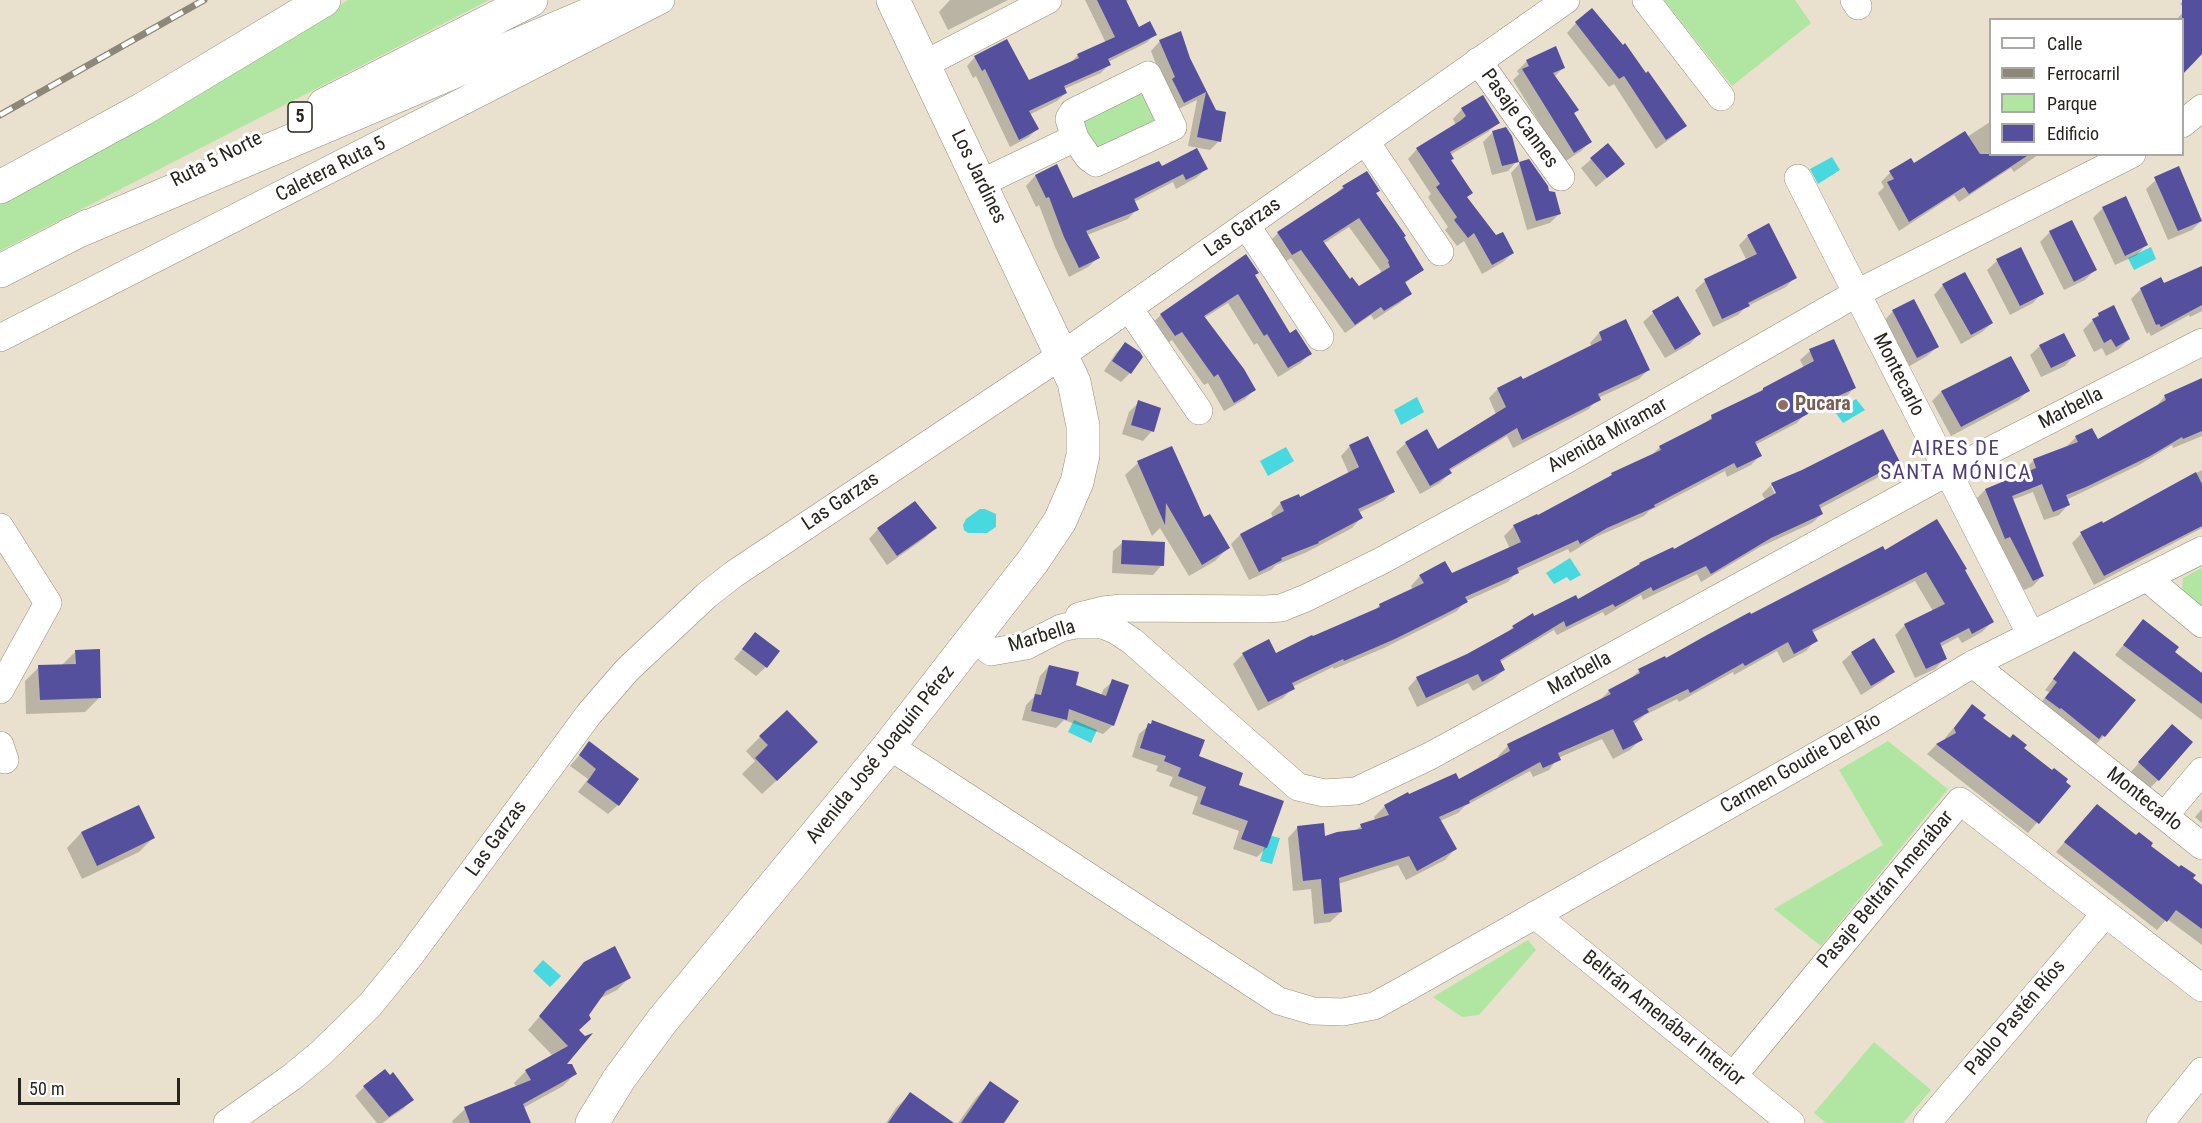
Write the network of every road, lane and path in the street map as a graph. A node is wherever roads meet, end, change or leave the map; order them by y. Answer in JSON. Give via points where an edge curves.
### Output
{"nodes":[{"id":1,"x":324,"y":0,"type":"edge"},
{"id":2,"x":531,"y":0,"type":"edge"},
{"id":3,"x":623,"y":0,"type":"edge"},
{"id":4,"x":661,"y":0,"type":"edge"},
{"id":5,"x":893,"y":0,"type":"edge"},
{"id":6,"x":1048,"y":0,"type":"edge"},
{"id":7,"x":1566,"y":0,"type":"edge"},
{"id":8,"x":1646,"y":0,"type":"edge"},
{"id":9,"x":1478,"y":61,"type":"junction"},
{"id":10,"x":923,"y":64,"type":"junction"},
{"id":11,"x":1721,"y":97,"type":"dead end"},
{"id":12,"x":2202,"y":108,"type":"edge"},
{"id":13,"x":2184,"y":122,"type":"edge"},
{"id":14,"x":1075,"y":138,"type":"dead end"},
{"id":15,"x":1366,"y":142,"type":"junction"},
{"id":16,"x":2128,"y":156,"type":"edge"},
{"id":17,"x":1561,"y":177,"type":"dead end"},
{"id":18,"x":1798,"y":178,"type":"dead end"},
{"id":19,"x":981,"y":183,"type":"junction"},
{"id":20,"x":0,"y":187,"type":"edge"},
{"id":21,"x":1246,"y":225,"type":"junction"},
{"id":22,"x":69,"y":235,"type":"junction"},
{"id":23,"x":1440,"y":252,"type":"dead end"},
{"id":24,"x":0,"y":271,"type":"edge"},
{"id":25,"x":1857,"y":293,"type":"junction"},
{"id":26,"x":1129,"y":308,"type":"junction"},
{"id":27,"x":1320,"y":337,"type":"dead end"},
{"id":28,"x":0,"y":338,"type":"edge"},
{"id":29,"x":2202,"y":342,"type":"edge"},
{"id":30,"x":1062,"y":355,"type":"junction"},
{"id":31,"x":1199,"y":411,"type":"dead end"},
{"id":32,"x":1948,"y":472,"type":"junction"},
{"id":33,"x":0,"y":527,"type":"edge"},
{"id":34,"x":2202,"y":550,"type":"edge"},
{"id":35,"x":2147,"y":578,"type":"junction"},
{"id":36,"x":2202,"y":624,"type":"edge"},
{"id":37,"x":1060,"y":628,"type":"junction"},
{"id":38,"x":2031,"y":635,"type":"junction"},
{"id":39,"x":974,"y":638,"type":"junction"},
{"id":40,"x":1973,"y":664,"type":"junction"},
{"id":41,"x":0,"y":690,"type":"edge"},
{"id":42,"x":889,"y":747,"type":"junction"},
{"id":43,"x":2202,"y":771,"type":"edge"},
{"id":44,"x":2164,"y":816,"type":"junction"},
{"id":45,"x":2202,"y":846,"type":"edge"},
{"id":46,"x":2105,"y":914,"type":"junction"},
{"id":47,"x":1535,"y":915,"type":"junction"},
{"id":48,"x":2202,"y":988,"type":"edge"},
{"id":49,"x":2202,"y":1071,"type":"edge"},
{"id":50,"x":1732,"y":1076,"type":"junction"},
{"id":51,"x":227,"y":1123,"type":"edge"},
{"id":52,"x":592,"y":1123,"type":"edge"},
{"id":53,"x":1791,"y":1123,"type":"edge"},
{"id":54,"x":1928,"y":1123,"type":"edge"},
{"id":55,"x":2160,"y":1123,"type":"edge"}],
"edges":[{"from":1,"to":20,"type":"main road","via":[[134,114]]},
{"from":2,"to":22,"type":"main road","name":"Ruta 5 Norte","number":"5"},
{"from":3,"to":22,"type":"main road"},
{"from":4,"to":28,"type":"street","name":"Caletera Ruta 5"},
{"from":5,"to":10,"type":"main road","name":"Los Jardines"},
{"from":6,"to":10,"type":"street"},
{"from":7,"to":9,"type":"street","name":"Las Garzas"},
{"from":8,"to":11,"type":"street"},
{"from":9,"to":15,"type":"street","name":"Las Garzas"},
{"from":9,"to":17,"type":"street","name":"Pasaje Cannes"},
{"from":10,"to":19,"type":"main road","name":"Los Jardines"},
{"from":12,"to":13,"type":"street"},
{"from":14,"to":19,"type":"street"},
{"from":15,"to":21,"type":"street","name":"Las Garzas"},
{"from":15,"to":23,"type":"street"},
{"from":16,"to":25,"type":"street","name":"Avenida Miramar"},
{"from":18,"to":25,"type":"street","name":"Montecarlo"},
{"from":19,"to":30,"type":"main road","name":"Los Jardines"},
{"from":21,"to":26,"type":"street","name":"Las Garzas"},
{"from":21,"to":27,"type":"street"},
{"from":22,"to":24,"type":"main road","name":"Ruta 5 Norte","number":"5"},
{"from":25,"to":32,"type":"street","name":"Montecarlo"},
{"from":25,"to":37,"type":"street","name":"Avenida Miramar","via":[[1556,465],[1381,561],[1292,604],[1264,609],[1103,610],[1080,616]]},
{"from":26,"to":30,"type":"street","name":"Las Garzas"},
{"from":26,"to":31,"type":"street"},
{"from":29,"to":32,"type":"street","name":"Marbella"},
{"from":30,"to":39,"type":"main road","name":"Avenida José Joaquín Pérez","via":[[1082,411],[1084,441],[1077,482],[1056,527]]},
{"from":30,"to":51,"type":"street","name":"Las Garzas","via":[[707,595],[627,670],[589,714],[411,956],[370,1005],[292,1077]]},
{"from":32,"to":37,"type":"street","name":"Marbella","via":[[1430,756],[1356,791],[1324,794],[1298,787],[1115,630],[1086,624]]},
{"from":32,"to":38,"type":"street","name":"Montecarlo"},
{"from":33,"to":41,"type":"street","via":[[48,603]]},
{"from":34,"to":35,"type":"street","name":"Carmen Goudie Del Río"},
{"from":35,"to":36,"type":"street"},
{"from":35,"to":38,"type":"street","name":"Carmen Goudie Del Río"},
{"from":37,"to":39,"type":"street","name":"Marbella","via":[[1026,646],[991,652]]},
{"from":38,"to":40,"type":"street","name":"Carmen Goudie Del Río"},
{"from":39,"to":42,"type":"main road","name":"Avenida José Joaquín Pérez"},
{"from":40,"to":44,"type":"street","name":"Montecarlo"},
{"from":40,"to":47,"type":"street","name":"Carmen Goudie Del Río"},
{"from":42,"to":47,"type":"street","name":"Carmen Goudie Del Río","via":[[1279,1001],[1313,1011],[1343,1012],[1374,1005]]},
{"from":42,"to":52,"type":"main road","name":"Avenida José Joaquín Pérez","via":[[662,1021]]},
{"from":43,"to":44,"type":"street"},
{"from":44,"to":45,"type":"street","name":"Montecarlo"},
{"from":46,"to":48,"type":"street","name":"Pasaje Beltrán Amenábar"},
{"from":46,"to":50,"type":"street","name":"Pasaje Beltrán Amenábar","via":[[1960,801]]},
{"from":46,"to":54,"type":"street","name":"Pablo Pastén Ríos"},
{"from":47,"to":50,"type":"street","name":"Beltrán Amenábar Interior"},
{"from":49,"to":55,"type":"street"},
{"from":50,"to":53,"type":"street","name":"Beltrán Amenábar Interior"}]}
